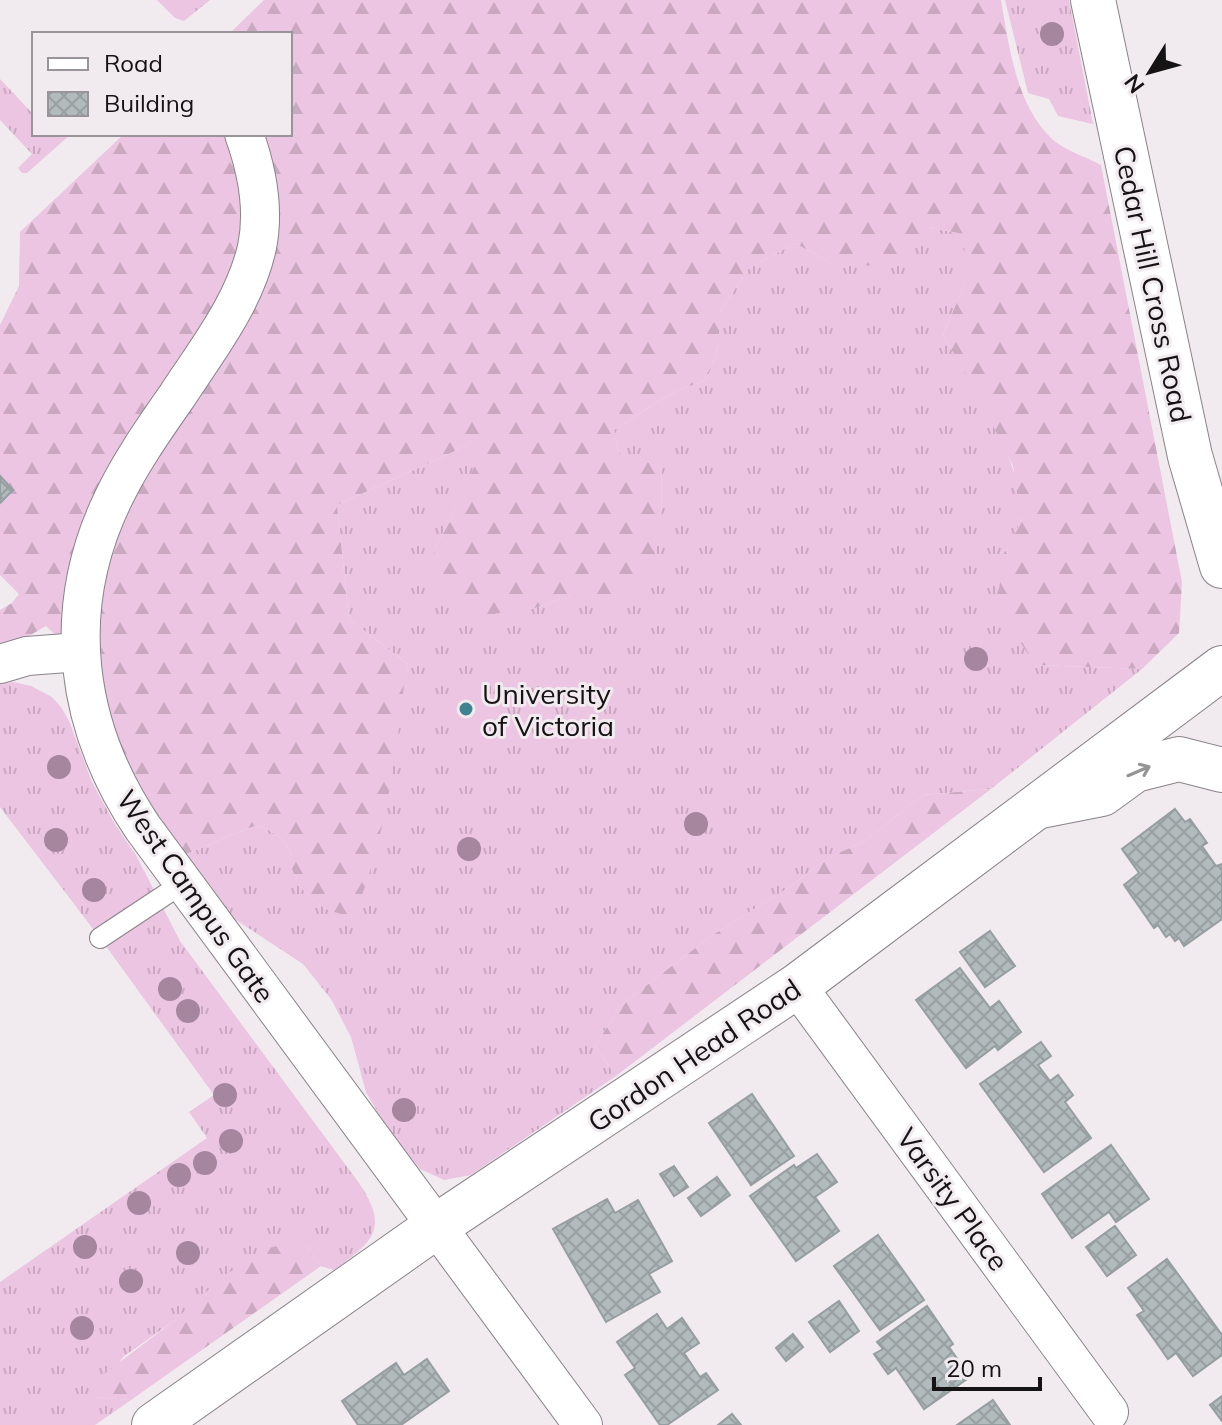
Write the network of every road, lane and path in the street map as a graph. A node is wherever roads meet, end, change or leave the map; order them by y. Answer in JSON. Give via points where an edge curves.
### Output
{"nodes":[{"id":1,"x":1093,"y":0,"type":"edge"},
{"id":2,"x":245,"y":136,"type":"edge"},
{"id":3,"x":1222,"y":566,"type":"edge"},
{"id":4,"x":80,"y":652,"type":"junction"},
{"id":5,"x":0,"y":664,"type":"edge"},
{"id":6,"x":1222,"y":668,"type":"edge"},
{"id":7,"x":1222,"y":770,"type":"edge"},
{"id":8,"x":1041,"y":806,"type":"junction"},
{"id":9,"x":183,"y":883,"type":"junction"},
{"id":10,"x":100,"y":938,"type":"dead end"},
{"id":11,"x":797,"y":986,"type":"junction"},
{"id":12,"x":438,"y":1225,"type":"junction"},
{"id":13,"x":1109,"y":1412,"type":"dead end"},
{"id":14,"x":154,"y":1425,"type":"edge"},
{"id":15,"x":583,"y":1425,"type":"edge"}],
"edges":[{"from":1,"to":3,"type":"street","name":"Cedar Hill Cross Road","via":[[1190,456]]},
{"from":2,"to":4,"type":"street","name":"West Campus Gate","via":[[254,160],[260,218],[249,273],[228,318],[113,498],[87,574]]},
{"from":4,"to":5,"type":"street"},
{"from":4,"to":9,"type":"street","name":"West Campus Gate","via":[[93,730],[107,764],[122,797]]},
{"from":6,"to":8,"type":"street","name":"Gordon Head Road"},
{"from":8,"to":7,"type":"street","one_way":true,"via":[[1102,794],[1135,770],[1179,759]]},
{"from":8,"to":11,"type":"street","name":"Gordon Head Road"},
{"from":9,"to":10,"type":"lane"},
{"from":9,"to":12,"type":"street","name":"West Campus Gate"},
{"from":11,"to":12,"type":"street","name":"Gordon Head Road"},
{"from":11,"to":13,"type":"street","name":"Varsity Place"},
{"from":12,"to":14,"type":"street","name":"Gordon Head Road"},
{"from":12,"to":15,"type":"street","name":"West Campus Gate"}]}
